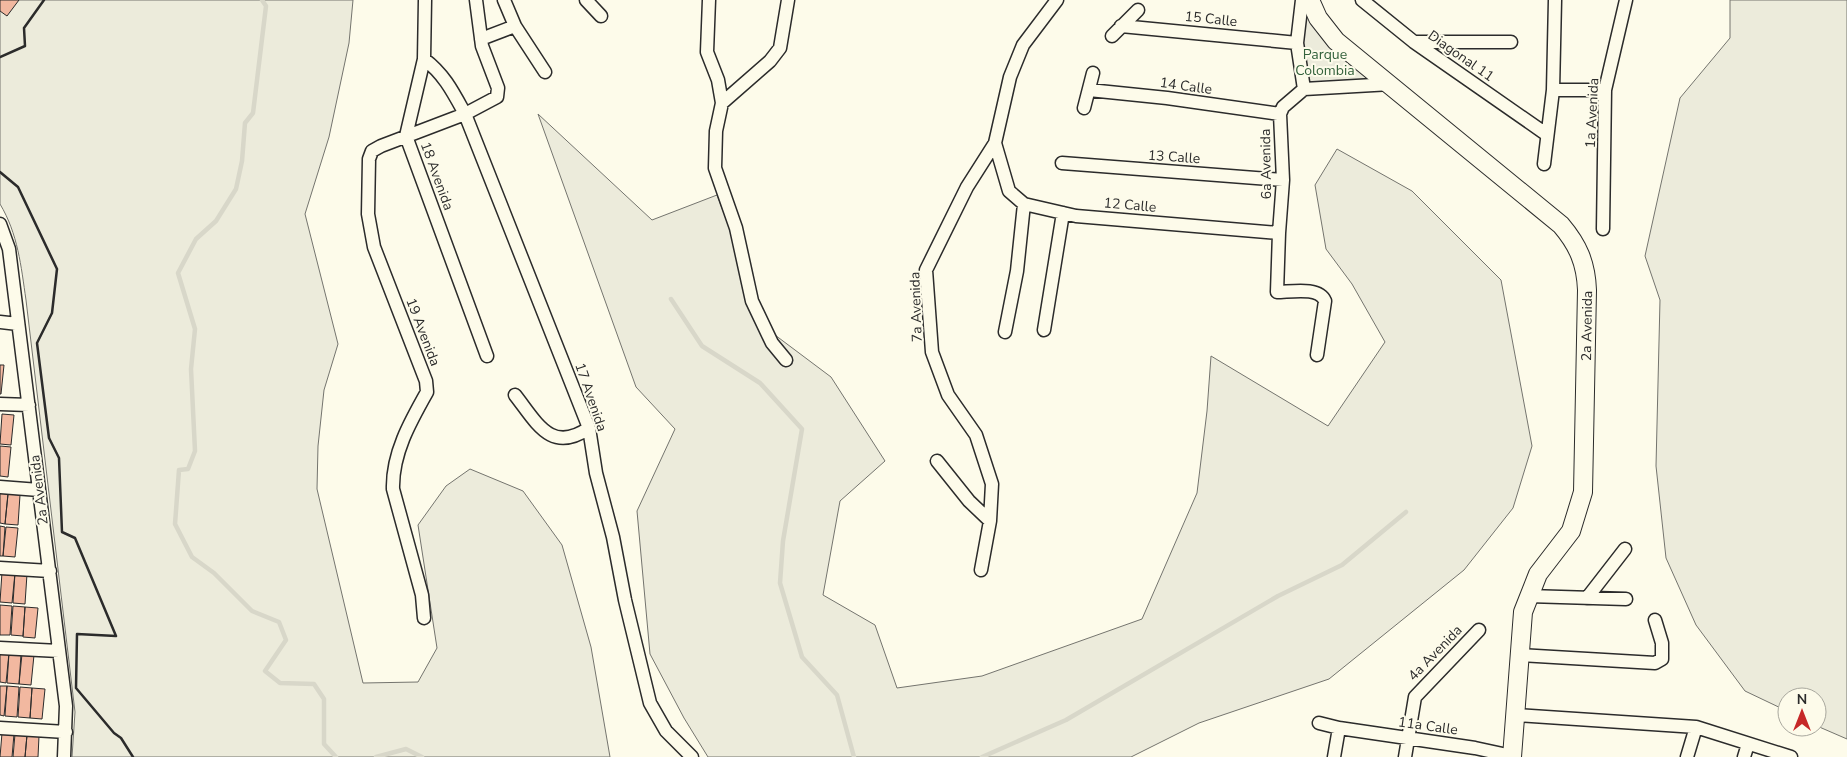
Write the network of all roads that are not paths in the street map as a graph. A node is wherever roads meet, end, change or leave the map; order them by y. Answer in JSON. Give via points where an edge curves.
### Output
{"nodes":[{"id":1,"x":425,"y":0,"type":"edge"},
{"id":2,"x":476,"y":0,"type":"edge"},
{"id":3,"x":504,"y":0,"type":"edge"},
{"id":4,"x":586,"y":0,"type":"edge"},
{"id":5,"x":709,"y":0,"type":"edge"},
{"id":6,"x":788,"y":0,"type":"edge"},
{"id":7,"x":1057,"y":0,"type":"edge"},
{"id":8,"x":1302,"y":0,"type":"edge"},
{"id":9,"x":1310,"y":0,"type":"edge"},
{"id":10,"x":1362,"y":0,"type":"edge"},
{"id":11,"x":1555,"y":0,"type":"edge"},
{"id":12,"x":1626,"y":0,"type":"edge"},
{"id":13,"x":1138,"y":10,"type":"dead end"},
{"id":14,"x":600,"y":16,"type":"dead end"},
{"id":15,"x":515,"y":26,"type":"junction"},
{"id":16,"x":1121,"y":26,"type":"junction"},
{"id":17,"x":1112,"y":36,"type":"dead end"},
{"id":18,"x":482,"y":38,"type":"junction"},
{"id":19,"x":1414,"y":42,"type":"junction"},
{"id":20,"x":1511,"y":42,"type":"dead end"},
{"id":21,"x":1297,"y":43,"type":"junction"},
{"id":22,"x":424,"y":59,"type":"junction"},
{"id":23,"x":545,"y":72,"type":"dead end"},
{"id":24,"x":1093,"y":73,"type":"dead end"},
{"id":25,"x":1391,"y":84,"type":"junction"},
{"id":26,"x":1304,"y":89,"type":"junction"},
{"id":27,"x":1089,"y":90,"type":"junction"},
{"id":28,"x":1553,"y":90,"type":"junction"},
{"id":29,"x":1605,"y":90,"type":"junction"},
{"id":30,"x":722,"y":103,"type":"junction"},
{"id":31,"x":1084,"y":108,"type":"dead end"},
{"id":32,"x":465,"y":114,"type":"junction"},
{"id":33,"x":1280,"y":114,"type":"junction"},
{"id":34,"x":1546,"y":134,"type":"junction"},
{"id":35,"x":406,"y":136,"type":"junction"},
{"id":36,"x":995,"y":143,"type":"junction"},
{"id":37,"x":1062,"y":163,"type":"dead end"},
{"id":38,"x":1544,"y":164,"type":"dead end"},
{"id":39,"x":1283,"y":180,"type":"junction"},
{"id":40,"x":1024,"y":204,"type":"junction"},
{"id":41,"x":1063,"y":213,"type":"junction"},
{"id":42,"x":0,"y":224,"type":"edge"},
{"id":43,"x":1603,"y":229,"type":"dead end"},
{"id":44,"x":1280,"y":233,"type":"junction"},
{"id":45,"x":3,"y":243,"type":"edge"},
{"id":46,"x":0,"y":322,"type":"edge"},
{"id":47,"x":18,"y":324,"type":"junction"},
{"id":48,"x":1044,"y":330,"type":"dead end"},
{"id":49,"x":1005,"y":332,"type":"dead end"},
{"id":50,"x":1317,"y":355,"type":"dead end"},
{"id":51,"x":487,"y":356,"type":"dead end"},
{"id":52,"x":786,"y":360,"type":"dead end"},
{"id":53,"x":515,"y":395,"type":"dead end"},
{"id":54,"x":0,"y":404,"type":"edge"},
{"id":55,"x":29,"y":405,"type":"junction"},
{"id":56,"x":589,"y":428,"type":"junction"},
{"id":57,"x":937,"y":461,"type":"dead end"},
{"id":58,"x":0,"y":487,"type":"edge"},
{"id":59,"x":39,"y":490,"type":"junction"},
{"id":60,"x":990,"y":521,"type":"junction"},
{"id":61,"x":1625,"y":550,"type":"dead end"},
{"id":62,"x":0,"y":568,"type":"edge"},
{"id":63,"x":981,"y":570,"type":"dead end"},
{"id":64,"x":50,"y":571,"type":"junction"},
{"id":65,"x":1528,"y":596,"type":"junction"},
{"id":66,"x":1587,"y":598,"type":"junction"},
{"id":67,"x":1626,"y":599,"type":"dead end"},
{"id":68,"x":424,"y":618,"type":"dead end"},
{"id":69,"x":1655,"y":620,"type":"dead end"},
{"id":70,"x":1479,"y":630,"type":"dead end"},
{"id":71,"x":0,"y":648,"type":"edge"},
{"id":72,"x":58,"y":651,"type":"junction"},
{"id":73,"x":1521,"y":655,"type":"junction"},
{"id":74,"x":1516,"y":715,"type":"junction"},
{"id":75,"x":1319,"y":723,"type":"dead end"},
{"id":76,"x":1696,"y":726,"type":"junction"},
{"id":77,"x":0,"y":728,"type":"edge"},
{"id":78,"x":1339,"y":728,"type":"junction"},
{"id":79,"x":66,"y":732,"type":"junction"},
{"id":80,"x":1408,"y":738,"type":"junction"},
{"id":81,"x":1748,"y":744,"type":"junction"},
{"id":82,"x":1475,"y":753,"type":"edge"},
{"id":83,"x":1512,"y":756,"type":"edge"},
{"id":84,"x":64,"y":757,"type":"edge"},
{"id":85,"x":692,"y":757,"type":"edge"},
{"id":86,"x":1334,"y":757,"type":"edge"},
{"id":87,"x":1405,"y":757,"type":"edge"},
{"id":88,"x":1687,"y":757,"type":"edge"},
{"id":89,"x":1744,"y":757,"type":"edge"},
{"id":90,"x":1791,"y":757,"type":"edge"}],
"edges":[{"from":1,"to":22,"type":"street","name":"18 Avenida"},
{"from":2,"to":18,"type":"street"},
{"from":3,"to":15,"type":"street"},
{"from":4,"to":14,"type":"street"},
{"from":5,"to":30,"type":"street","via":[[707,52],[718,80]]},
{"from":6,"to":30,"type":"street","via":[[780,48],[770,61]]},
{"from":7,"to":36,"type":"street","name":"7a Avenida","via":[[1024,44],[1010,77]]},
{"from":8,"to":21,"type":"street"},
{"from":9,"to":25,"type":"main road","name":"2a Avenida","via":[[1336,41]]},
{"from":10,"to":19,"type":"street","name":"Diagonal 11"},
{"from":11,"to":28,"type":"street"},
{"from":12,"to":29,"type":"street","name":"1a Avenida"},
{"from":13,"to":16,"type":"street"},
{"from":15,"to":18,"type":"street"},
{"from":15,"to":23,"type":"street"},
{"from":16,"to":17,"type":"street"},
{"from":16,"to":21,"type":"street","name":"15 Calle"},
{"from":18,"to":32,"type":"street","via":[[484,56],[498,88],[497,96]]},
{"from":19,"to":20,"type":"street"},
{"from":19,"to":34,"type":"street","name":"Diagonal 11"},
{"from":21,"to":26,"type":"street"},
{"from":22,"to":32,"type":"street","name":"17 Avenida","via":[[438,69]]},
{"from":22,"to":35,"type":"street","name":"18 Avenida"},
{"from":24,"to":27,"type":"street"},
{"from":25,"to":26,"type":"street"},
{"from":25,"to":65,"type":"main road","name":"2a Avenida","via":[[1554,218],[1573,240],[1585,266],[1583,492],[1571,530],[1538,574]]},
{"from":26,"to":33,"type":"street","name":"6a Avenida","via":[[1283,107]]},
{"from":27,"to":31,"type":"street"},
{"from":27,"to":33,"type":"street","name":"14 Calle"},
{"from":28,"to":29,"type":"street"},
{"from":28,"to":34,"type":"street"},
{"from":29,"to":43,"type":"street","name":"1a Avenida"},
{"from":30,"to":52,"type":"street","via":[[716,132],[715,168],[736,228],[752,301],[772,342]]},
{"from":32,"to":35,"type":"street"},
{"from":32,"to":56,"type":"street","name":"17 Avenida"},
{"from":33,"to":39,"type":"street","name":"6a Avenida"},
{"from":34,"to":38,"type":"street"},
{"from":35,"to":51,"type":"street","name":"18 Avenida"},
{"from":35,"to":68,"type":"street","name":"19 Avenida","via":[[372,151],[368,214],[374,247],[426,381],[427,392],[396,455],[392,473],[393,489],[422,595]]},
{"from":36,"to":40,"type":"street","via":[[1009,191]]},
{"from":36,"to":60,"type":"street","name":"7a Avenida","via":[[967,187],[926,270],[932,352],[948,396],[976,435],[992,484]]},
{"from":37,"to":39,"type":"street","name":"13 Calle"},
{"from":39,"to":44,"type":"street","name":"6a Avenida"},
{"from":40,"to":41,"type":"street","name":"12 Calle"},
{"from":40,"to":49,"type":"street","via":[[1017,271]]},
{"from":41,"to":44,"type":"street","name":"12 Calle"},
{"from":41,"to":48,"type":"street"},
{"from":42,"to":45,"type":"street","name":"2a Avenida"},
{"from":44,"to":50,"type":"street","via":[[1277,292],[1316,292],[1325,301]]},
{"from":45,"to":47,"type":"street","name":"2a Avenida"},
{"from":46,"to":47,"type":"street"},
{"from":47,"to":55,"type":"street","name":"2a Avenida"},
{"from":53,"to":56,"type":"street","via":[[541,428],[552,436],[562,440],[576,437]]},
{"from":54,"to":55,"type":"street"},
{"from":55,"to":59,"type":"street","name":"2a Avenida"},
{"from":56,"to":85,"type":"street","name":"17 Avenida","via":[[596,473],[650,703],[666,731]]},
{"from":57,"to":60,"type":"street"},
{"from":58,"to":59,"type":"street"},
{"from":59,"to":64,"type":"street","name":"2a Avenida"},
{"from":60,"to":63,"type":"street","name":"7a Avenida"},
{"from":61,"to":66,"type":"street"},
{"from":62,"to":64,"type":"street"},
{"from":64,"to":72,"type":"street","name":"2a Avenida"},
{"from":65,"to":66,"type":"street"},
{"from":65,"to":73,"type":"main road","name":"2a Avenida","via":[[1521,623]]},
{"from":66,"to":67,"type":"street"},
{"from":69,"to":73,"type":"street","via":[[1662,643],[1662,659],[1655,663]]},
{"from":70,"to":80,"type":"street","name":"4a Avenida","via":[[1415,697]]},
{"from":71,"to":72,"type":"street"},
{"from":72,"to":79,"type":"street","name":"2a Avenida","via":[[66,706]]},
{"from":73,"to":74,"type":"main road","name":"2a Avenida"},
{"from":74,"to":76,"type":"street"},
{"from":74,"to":83,"type":"main road","name":"2a Avenida"},
{"from":75,"to":78,"type":"street","name":"11a Calle"},
{"from":76,"to":81,"type":"street"},
{"from":76,"to":88,"type":"street"},
{"from":77,"to":79,"type":"street"},
{"from":78,"to":80,"type":"street","name":"11a Calle"},
{"from":78,"to":86,"type":"street"},
{"from":79,"to":84,"type":"street","name":"2a Avenida"},
{"from":80,"to":82,"type":"street","name":"11a Calle"},
{"from":80,"to":87,"type":"street","name":"4a Avenida"},
{"from":81,"to":89,"type":"street"},
{"from":81,"to":90,"type":"street"},
{"from":82,"to":83,"type":"street","name":"11a Calle"}]}
